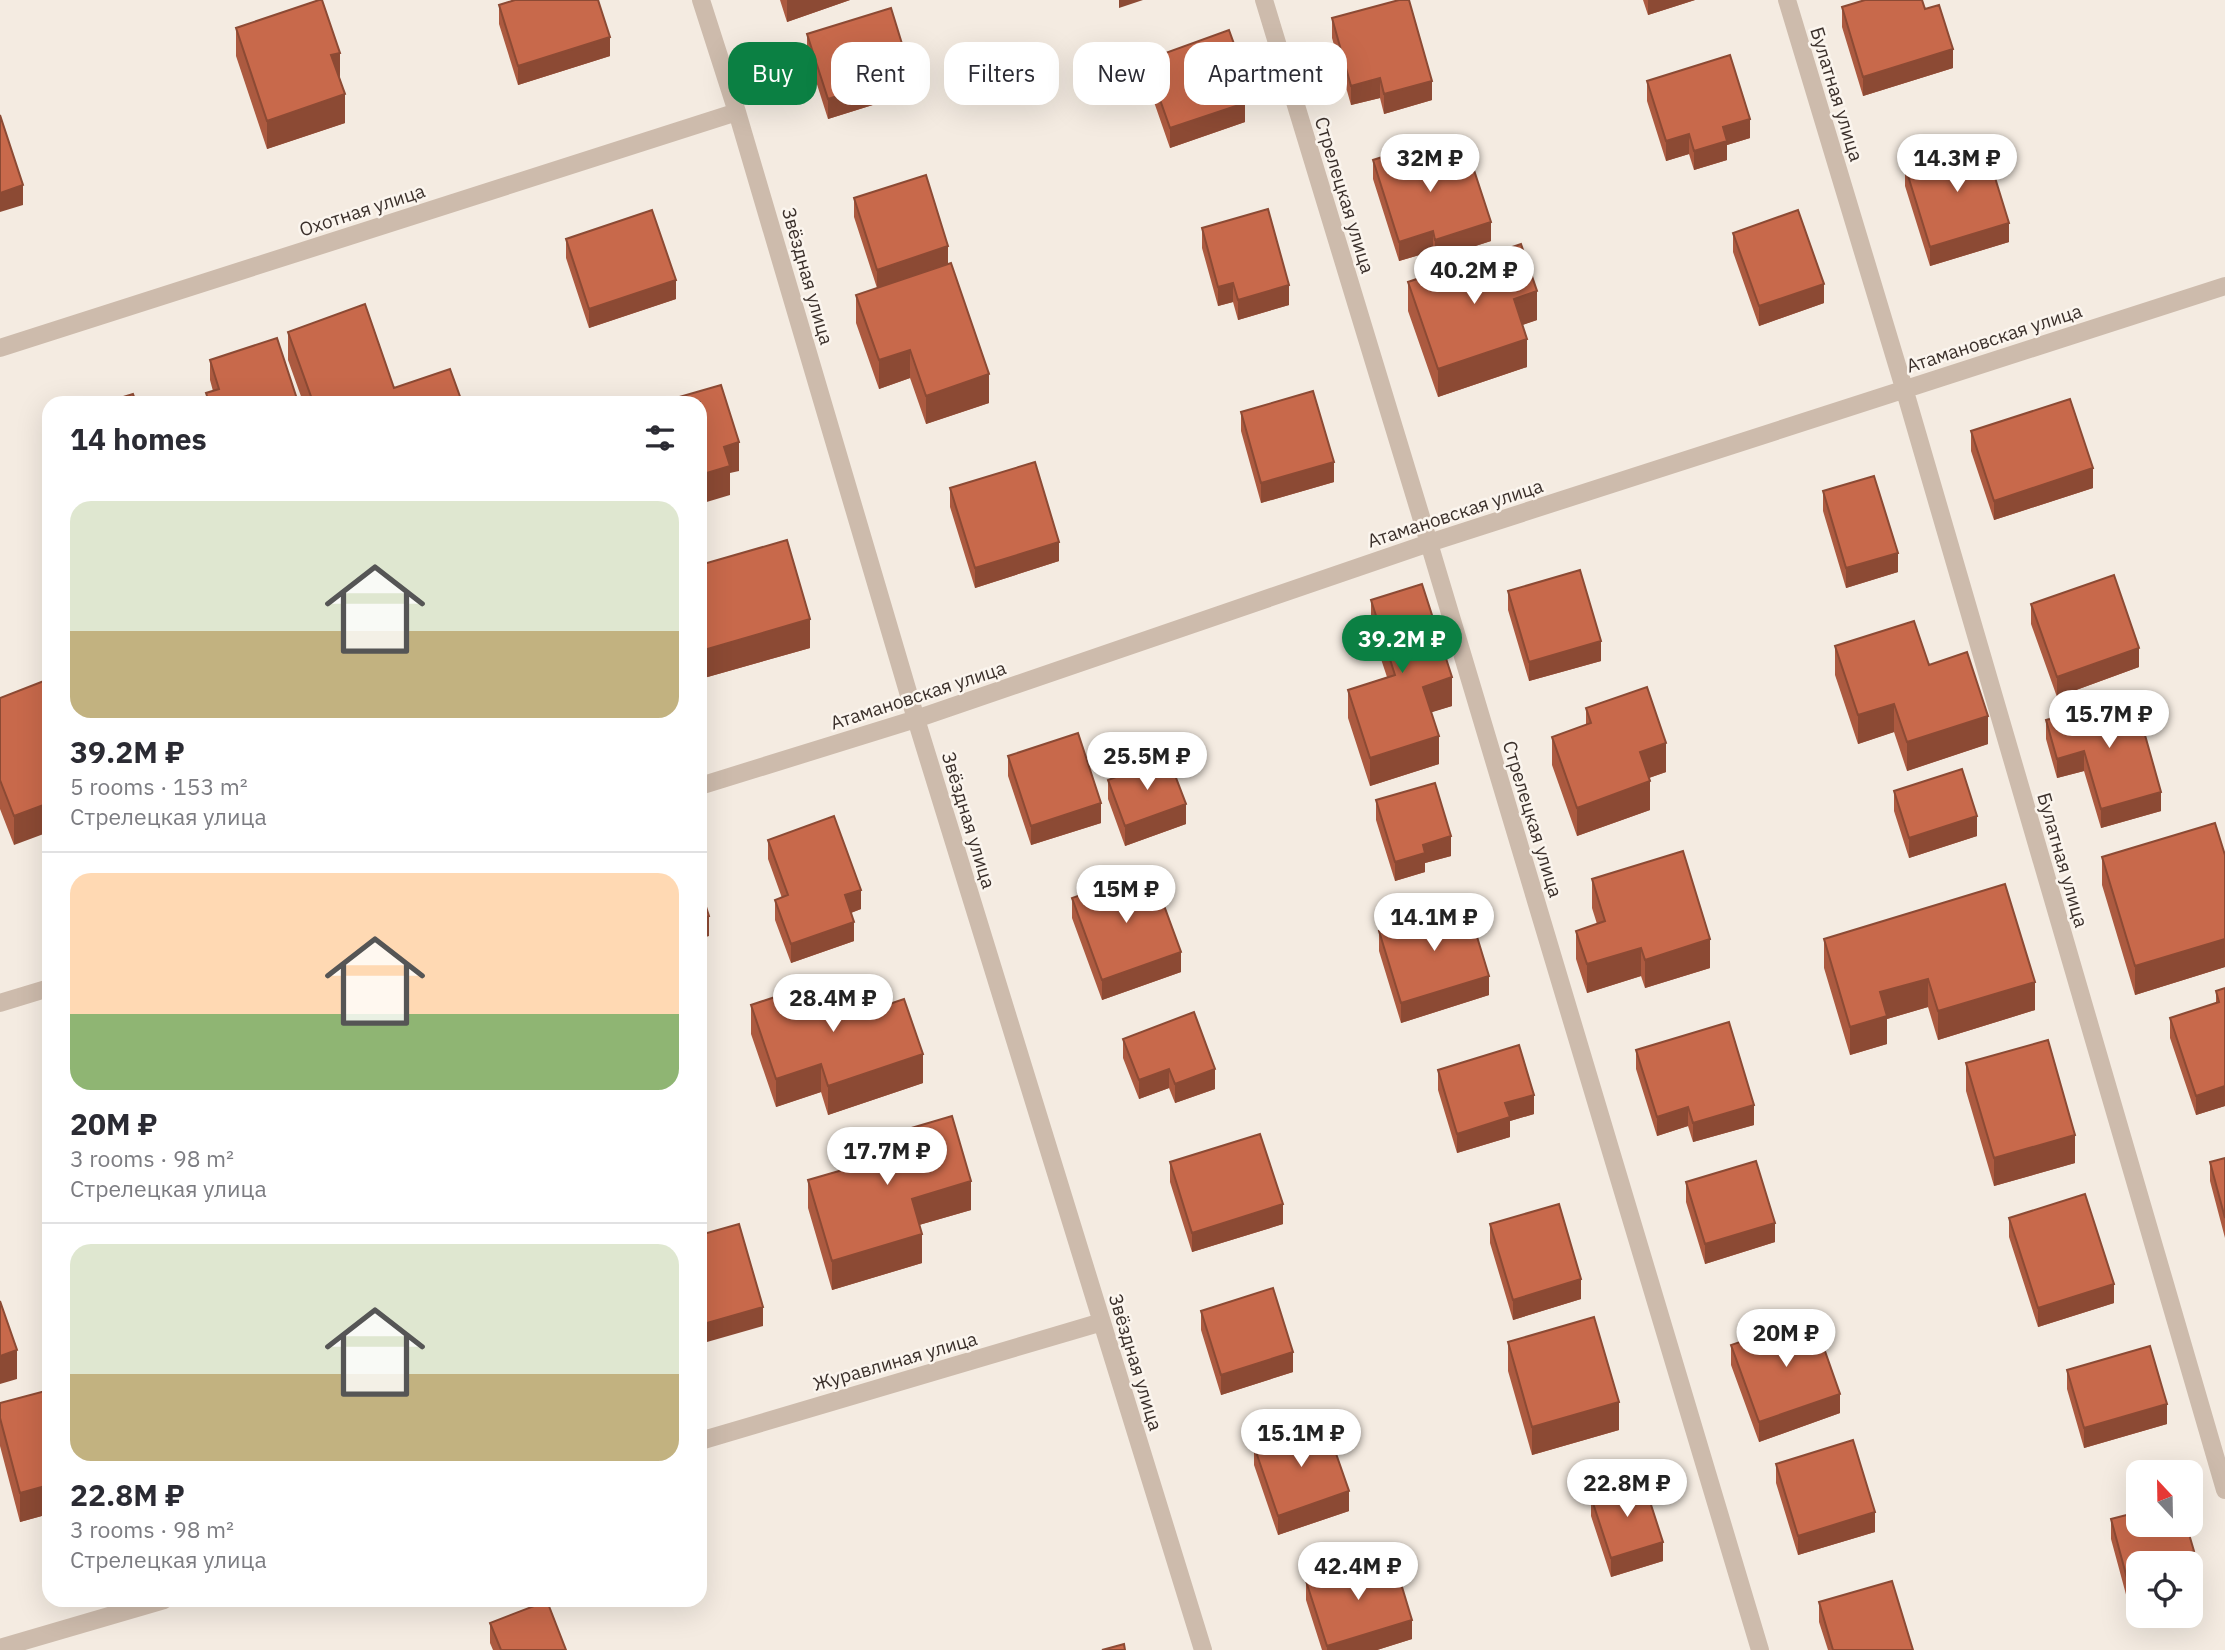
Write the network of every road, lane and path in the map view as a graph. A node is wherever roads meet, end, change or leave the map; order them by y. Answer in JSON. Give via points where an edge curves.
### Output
{"nodes":[{"id":1,"x":701,"y":0,"type":"edge"},
{"id":2,"x":1264,"y":0,"type":"edge"},
{"id":3,"x":1787,"y":0,"type":"edge"},
{"id":4,"x":737,"y":112,"type":"junction"},
{"id":5,"x":2225,"y":286,"type":"edge"},
{"id":6,"x":0,"y":348,"type":"edge"},
{"id":7,"x":1904,"y":388,"type":"junction"},
{"id":8,"x":1429,"y":542,"type":"junction"},
{"id":9,"x":916,"y":719,"type":"junction"},
{"id":10,"x":707,"y":784,"type":"edge"},
{"id":11,"x":42,"y":990,"type":"edge"},
{"id":12,"x":0,"y":1003,"type":"edge"},
{"id":13,"x":1102,"y":1322,"type":"junction"},
{"id":14,"x":707,"y":1439,"type":"edge"},
{"id":15,"x":2225,"y":1490,"type":"edge"},
{"id":16,"x":140,"y":1607,"type":"edge"},
{"id":17,"x":0,"y":1648,"type":"edge"},
{"id":18,"x":1203,"y":1650,"type":"edge"},
{"id":19,"x":1760,"y":1650,"type":"edge"}],
"edges":[{"from":1,"to":4,"type":"street","name":"Звёздная улица"},
{"from":2,"to":8,"type":"street","name":"Стрелецкая улица"},
{"from":3,"to":7,"type":"street","name":"Булатная улица"},
{"from":4,"to":6,"type":"street","name":"Охотная улица"},
{"from":4,"to":9,"type":"street","name":"Звёздная улица"},
{"from":5,"to":7,"type":"street","name":"Атамановская улица"},
{"from":7,"to":8,"type":"street","name":"Атамановская улица"},
{"from":7,"to":15,"type":"street","name":"Булатная улица"},
{"from":8,"to":9,"type":"street","name":"Атамановская улица"},
{"from":8,"to":19,"type":"street","name":"Стрелецкая улица"},
{"from":9,"to":10,"type":"street","name":"Атамановская улица"},
{"from":9,"to":13,"type":"street","name":"Звёздная улица"},
{"from":11,"to":12,"type":"street"},
{"from":13,"to":14,"type":"street","name":"Журавлиная улица"},
{"from":13,"to":18,"type":"street","name":"Звёздная улица"},
{"from":16,"to":17,"type":"street"}]}
